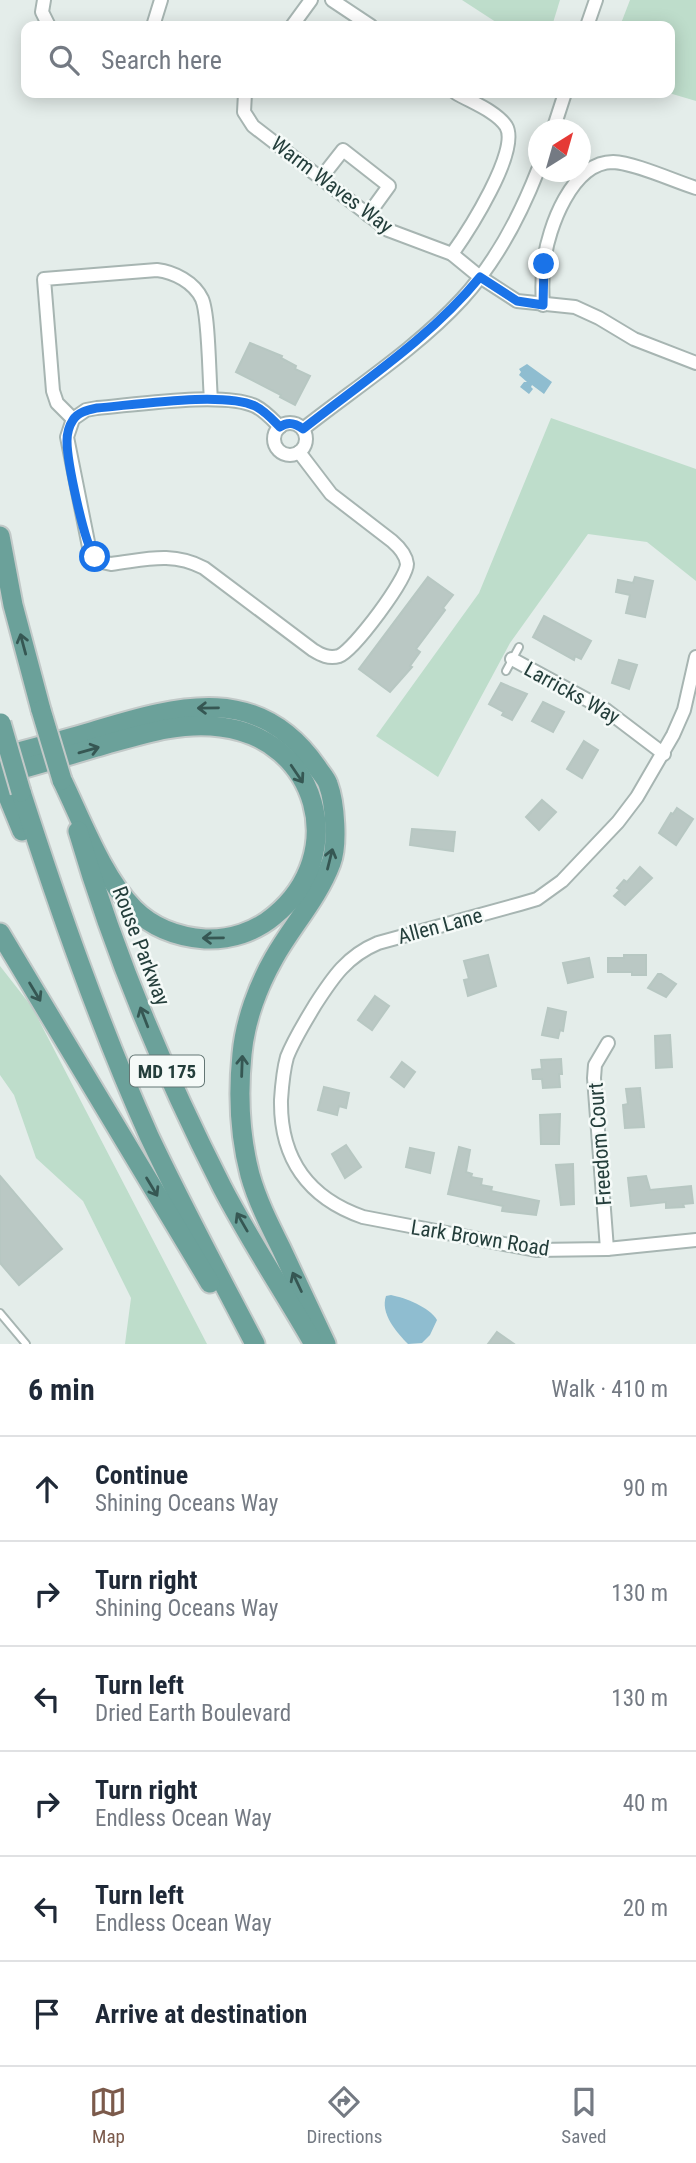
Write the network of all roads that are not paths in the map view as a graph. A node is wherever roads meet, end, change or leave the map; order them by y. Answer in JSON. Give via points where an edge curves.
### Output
{"nodes":[{"id":1,"x":44,"y":0,"type":"edge"},
{"id":2,"x":161,"y":0,"type":"edge"},
{"id":3,"x":312,"y":0,"type":"edge"},
{"id":4,"x":332,"y":0,"type":"edge"},
{"id":5,"x":596,"y":0,"type":"edge"},
{"id":6,"x":46,"y":21,"type":"edge"},
{"id":7,"x":155,"y":21,"type":"edge"},
{"id":8,"x":296,"y":21,"type":"edge"},
{"id":9,"x":364,"y":21,"type":"edge"},
{"id":10,"x":589,"y":21,"type":"edge"},
{"id":11,"x":245,"y":98,"type":"edge"},
{"id":12,"x":464,"y":98,"type":"edge"},
{"id":13,"x":563,"y":98,"type":"edge"},
{"id":14,"x":557,"y":119,"type":"edge"},
{"id":15,"x":321,"y":178,"type":"junction"},
{"id":16,"x":533,"y":182,"type":"edge"},
{"id":17,"x":696,"y":188,"type":"edge"},
{"id":18,"x":368,"y":215,"type":"junction"},
{"id":19,"x":452,"y":254,"type":"junction"},
{"id":20,"x":480,"y":277,"type":"junction"},
{"id":21,"x":543,"y":305,"type":"junction"},
{"id":22,"x":696,"y":363,"type":"edge"},
{"id":23,"x":211,"y":399,"type":"junction"},
{"id":24,"x":73,"y":419,"type":"junction"},
{"id":25,"x":280,"y":427,"type":"junction"},
{"id":26,"x":303,"y":429,"type":"junction"},
{"id":27,"x":299,"y":452,"type":"junction"},
{"id":28,"x":0,"y":536,"type":"edge"},
{"id":29,"x":519,"y":647,"type":"dead end"},
{"id":30,"x":696,"y":657,"type":"edge"},
{"id":31,"x":509,"y":665,"type":"joint"},
{"id":32,"x":0,"y":721,"type":"edge"},
{"id":33,"x":664,"y":754,"type":"junction"},
{"id":34,"x":0,"y":757,"type":"edge"},
{"id":35,"x":0,"y":776,"type":"edge"},
{"id":36,"x":62,"y":780,"type":"junction"},
{"id":37,"x":14,"y":795,"type":"junction"},
{"id":38,"x":0,"y":933,"type":"edge"},
{"id":39,"x":608,"y":1043,"type":"dead end"},
{"id":40,"x":349,"y":1212,"type":"joint"},
{"id":41,"x":696,"y":1240,"type":"edge"},
{"id":42,"x":607,"y":1249,"type":"junction"},
{"id":43,"x":0,"y":1313,"type":"edge"},
{"id":44,"x":26,"y":1344,"type":"edge"},
{"id":45,"x":247,"y":1344,"type":"edge"},
{"id":46,"x":255,"y":1344,"type":"edge"},
{"id":47,"x":314,"y":1344,"type":"edge"},
{"id":48,"x":326,"y":1344,"type":"edge"}],
"edges":[{"from":1,"to":6,"type":"street"},
{"from":2,"to":7,"type":"street"},
{"from":3,"to":8,"type":"street"},
{"from":4,"to":9,"type":"street"},
{"from":5,"to":10,"type":"street"},
{"from":11,"to":15,"type":"street","name":"Warm Waves Way","via":[[244,112],[253,126]]},
{"from":12,"to":19,"type":"street","via":[[499,119],[509,139],[497,176]]},
{"from":13,"to":14,"type":"street"},
{"from":15,"to":18,"type":"street","name":"Warm Waves Way"},
{"from":15,"to":18,"type":"street","via":[[343,150],[389,186]]},
{"from":16,"to":20,"type":"street","via":[[520,214]]},
{"from":17,"to":21,"type":"street","via":[[623,163],[590,168],[554,222],[544,264]]},
{"from":18,"to":19,"type":"street","name":"Warm Waves Way","via":[[401,236]]},
{"from":19,"to":20,"type":"street","name":"Warm Waves Way"},
{"from":20,"to":21,"type":"street","name":"Warm Waves Way","via":[[517,301]]},
{"from":20,"to":26,"type":"street","via":[[422,336]]},
{"from":21,"to":22,"type":"street","name":"Warm Waves Way","via":[[586,312],[634,339]]},
{"from":23,"to":24,"type":"street","via":[[97,408]]},
{"from":23,"to":24,"type":"street","via":[[204,306],[195,290],[175,274],[156,270],[44,279],[53,391],[57,403]]},
{"from":23,"to":25,"type":"street","via":[[255,406]]},
{"from":24,"to":27,"type":"street","via":[[68,446],[86,542],[95,557],[111,564],[172,557],[193,562],[313,650],[339,656],[353,646],[402,580],[407,563],[401,549],[331,494]]},
{"from":25,"to":26,"type":"street","via":[[290,423]]},
{"from":25,"to":27,"type":"street","via":[[274,437],[277,448],[285,454]]},
{"from":26,"to":27,"type":"street","via":[[306,442]]},
{"from":36,"to":28,"type":"main road","name":"Rouse Parkway","number":"MD 175","one_way":true,"bridge":true,"via":[[13,605]]},
{"from":29,"to":31,"type":"lane"},
{"from":30,"to":33,"type":"street","name":"Allen Lane","via":[[684,710]]},
{"from":31,"to":33,"type":"street","name":"Larricks Way","via":[[606,710]]},
{"from":32,"to":37,"type":"main road","number":"MD 175","bridge":true},
{"from":33,"to":40,"type":"street","name":"Allen Lane","via":[[618,822],[550,891],[520,904],[379,943],[362,950],[336,972],[288,1057],[281,1122],[287,1148],[306,1181],[326,1200]]},
{"from":48,"to":34,"type":"main road","one_way":true,"via":[[250,1176],[241,1092],[242,1052],[261,985],[332,861],[334,822],[328,783],[302,746],[275,723],[214,707],[146,715]]},
{"from":35,"to":36,"type":"main road","one_way":true,"via":[[150,732],[203,725],[238,730],[276,750],[307,789],[317,830],[310,871],[287,905],[250,932],[216,939],[176,934],[147,919],[120,892]]},
{"from":35,"to":37,"type":"main road"},
{"from":47,"to":36,"type":"main road","name":"Rouse Parkway","number":"MD 175","one_way":true,"via":[[223,1190],[186,1113],[97,897]]},
{"from":37,"to":46,"type":"main road","number":"MD 175","via":[[113,1052]]},
{"from":38,"to":45,"type":"main road","one_way":true},
{"from":39,"to":42,"type":"street","name":"Freedom Court","via":[[595,1065],[594,1078]]},
{"from":40,"to":42,"type":"street","name":"Lark Brown Road","via":[[517,1248]]},
{"from":41,"to":42,"type":"street","name":"Lark Brown Road"},
{"from":43,"to":44,"type":"lane"}]}
